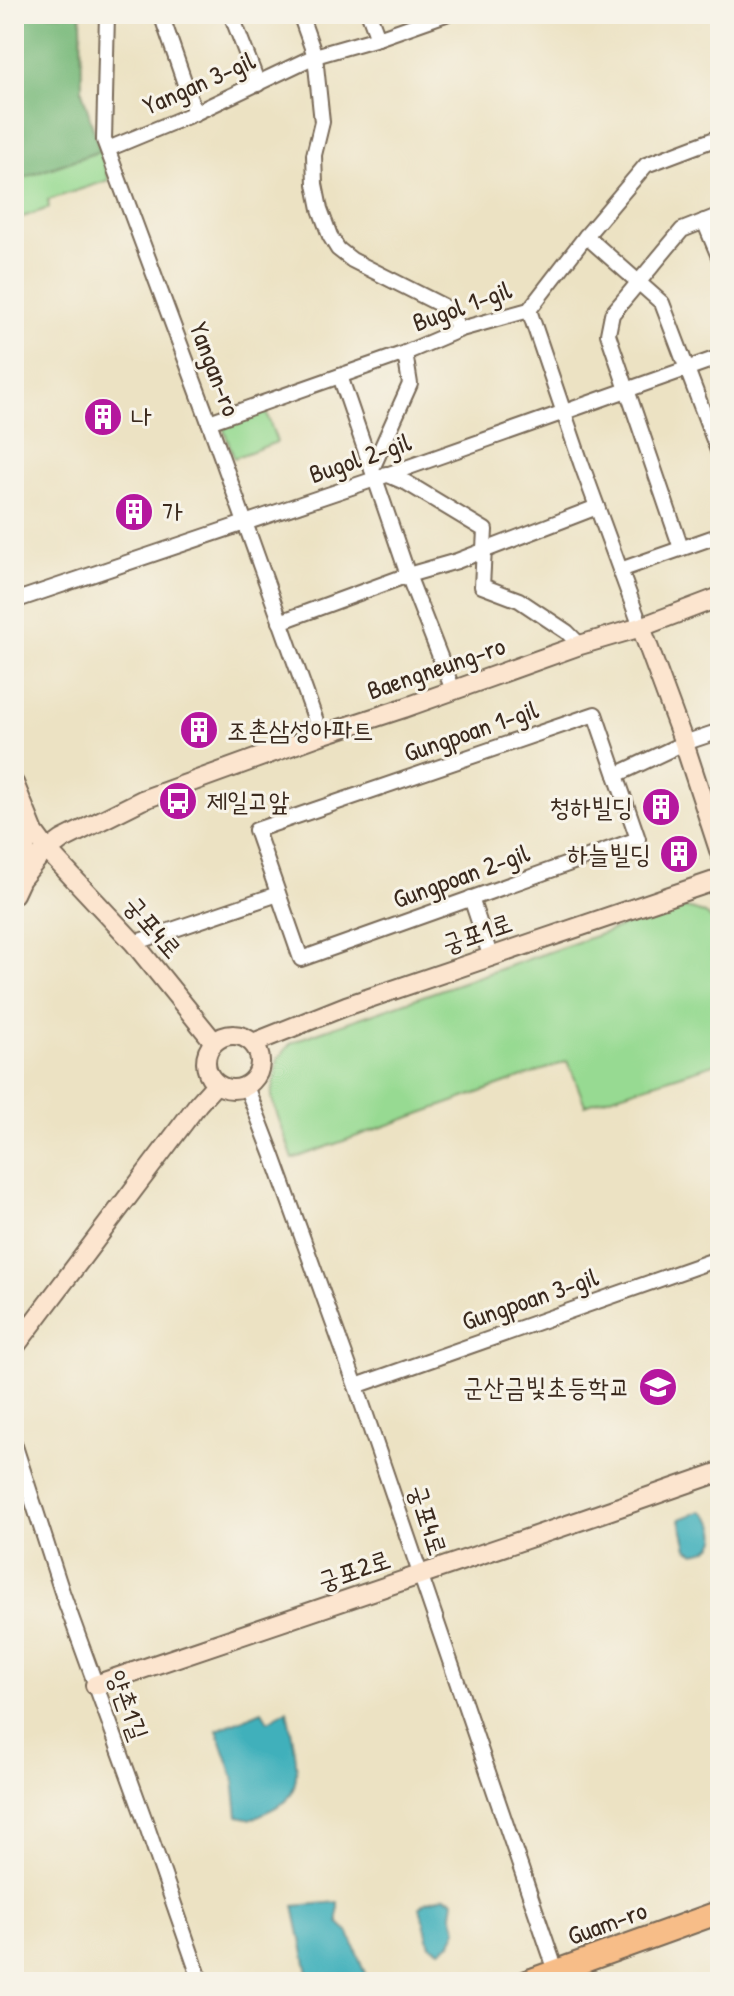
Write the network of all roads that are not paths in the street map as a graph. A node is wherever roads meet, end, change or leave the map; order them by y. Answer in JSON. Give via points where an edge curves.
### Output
{"nodes":[{"id":1,"x":107,"y":14,"type":"edge"},
{"id":2,"x":161,"y":14,"type":"edge"},
{"id":3,"x":231,"y":14,"type":"edge"},
{"id":4,"x":300,"y":14,"type":"edge"},
{"id":5,"x":369,"y":14,"type":"edge"},
{"id":6,"x":441,"y":15,"type":"edge"},
{"id":7,"x":378,"y":38,"type":"junction"},
{"id":8,"x":315,"y":56,"type":"junction"},
{"id":9,"x":258,"y":84,"type":"junction"},
{"id":10,"x":195,"y":113,"type":"junction"},
{"id":11,"x":720,"y":137,"type":"edge"},
{"id":12,"x":108,"y":149,"type":"junction"},
{"id":13,"x":720,"y":215,"type":"edge"},
{"id":14,"x":704,"y":221,"type":"junction"},
{"id":15,"x":586,"y":236,"type":"junction"},
{"id":16,"x":720,"y":259,"type":"edge"},
{"id":17,"x":638,"y":281,"type":"junction"},
{"id":18,"x":529,"y":310,"type":"junction"},
{"id":19,"x":461,"y":329,"type":"junction"},
{"id":20,"x":405,"y":353,"type":"junction"},
{"id":21,"x":720,"y":357,"type":"edge"},
{"id":22,"x":687,"y":368,"type":"junction"},
{"id":23,"x":340,"y":376,"type":"junction"},
{"id":24,"x":625,"y":389,"type":"junction"},
{"id":25,"x":563,"y":412,"type":"junction"},
{"id":26,"x":209,"y":422,"type":"junction"},
{"id":27,"x":720,"y":456,"type":"edge"},
{"id":28,"x":377,"y":474,"type":"junction"},
{"id":29,"x":597,"y":507,"type":"junction"},
{"id":30,"x":244,"y":522,"type":"junction"},
{"id":31,"x":720,"y":535,"type":"edge"},
{"id":32,"x":681,"y":548,"type":"junction"},
{"id":33,"x":483,"y":551,"type":"junction"},
{"id":34,"x":620,"y":570,"type":"junction"},
{"id":35,"x":408,"y":575,"type":"junction"},
{"id":36,"x":720,"y":597,"type":"edge"},
{"id":37,"x":14,"y":601,"type":"edge"},
{"id":38,"x":280,"y":622,"type":"junction"},
{"id":39,"x":641,"y":627,"type":"junction"},
{"id":40,"x":580,"y":645,"type":"junction"},
{"id":41,"x":453,"y":690,"type":"junction"},
{"id":42,"x":720,"y":731,"type":"edge"},
{"id":43,"x":321,"y":735,"type":"junction"},
{"id":44,"x":684,"y":743,"type":"junction"},
{"id":45,"x":616,"y":775,"type":"junction"},
{"id":46,"x":14,"y":783,"type":"edge"},
{"id":47,"x":124,"y":808,"type":"junction"},
{"id":48,"x":26,"y":816,"type":"junction"},
{"id":49,"x":79,"y":831,"type":"junction"},
{"id":50,"x":48,"y":851,"type":"junction"},
{"id":51,"x":720,"y":853,"type":"edge"},
{"id":52,"x":720,"y":879,"type":"edge"},
{"id":53,"x":78,"y":884,"type":"junction"},
{"id":54,"x":18,"y":886,"type":"edge"},
{"id":55,"x":278,"y":894,"type":"junction"},
{"id":56,"x":471,"y":898,"type":"junction"},
{"id":57,"x":134,"y":943,"type":"junction"},
{"id":58,"x":490,"y":955,"type":"junction"},
{"id":59,"x":214,"y":1042,"type":"junction"},
{"id":60,"x":253,"y":1043,"type":"junction"},
{"id":61,"x":216,"y":1084,"type":"junction"},
{"id":62,"x":246,"y":1086,"type":"junction"},
{"id":63,"x":720,"y":1258,"type":"edge"},
{"id":64,"x":14,"y":1348,"type":"edge"},
{"id":65,"x":356,"y":1386,"type":"junction"},
{"id":66,"x":14,"y":1443,"type":"edge"},
{"id":67,"x":720,"y":1472,"type":"edge"},
{"id":68,"x":420,"y":1576,"type":"junction"},
{"id":69,"x":95,"y":1685,"type":"junction"},
{"id":70,"x":716,"y":1919,"type":"edge"},
{"id":71,"x":556,"y":1971,"type":"junction"},
{"id":72,"x":201,"y":1982,"type":"edge"},
{"id":73,"x":526,"y":1982,"type":"edge"}],
"edges":[{"from":1,"to":12,"type":"street","name":"Yangan-ro"},
{"from":2,"to":10,"type":"street"},
{"from":3,"to":9,"type":"street"},
{"from":4,"to":8,"type":"street"},
{"from":5,"to":7,"type":"street"},
{"from":6,"to":7,"type":"street","name":"Yangan 3-gil"},
{"from":7,"to":8,"type":"street","name":"Yangan 3-gil"},
{"from":8,"to":9,"type":"street","name":"Yangan 3-gil"},
{"from":8,"to":19,"type":"street","via":[[322,122],[314,155],[315,184],[330,236],[352,260],[443,306]]},
{"from":9,"to":10,"type":"street","name":"Yangan 3-gil"},
{"from":10,"to":12,"type":"street","name":"Yangan 3-gil"},
{"from":11,"to":15,"type":"street","name":"Bugol 1-gil","via":[[646,165]]},
{"from":12,"to":26,"type":"street","name":"Yangan-ro"},
{"from":13,"to":14,"type":"street"},
{"from":14,"to":16,"type":"street"},
{"from":14,"to":17,"type":"street","via":[[682,230]]},
{"from":15,"to":17,"type":"street"},
{"from":15,"to":18,"type":"street","name":"Bugol 1-gil"},
{"from":17,"to":22,"type":"street","via":[[662,303]]},
{"from":17,"to":24,"type":"street","via":[[612,314],[608,334]]},
{"from":18,"to":19,"type":"street","name":"Bugol 1-gil"},
{"from":18,"to":25,"type":"street"},
{"from":19,"to":20,"type":"street","name":"Bugol 1-gil"},
{"from":20,"to":23,"type":"street","name":"Bugol 1-gil"},
{"from":20,"to":28,"type":"street","via":[[410,384]]},
{"from":21,"to":22,"type":"street","name":"Bugol 2-gil"},
{"from":22,"to":24,"type":"street","name":"Bugol 2-gil"},
{"from":22,"to":27,"type":"street"},
{"from":23,"to":26,"type":"street","name":"Bugol 1-gil"},
{"from":23,"to":28,"type":"street"},
{"from":24,"to":25,"type":"street","name":"Bugol 2-gil"},
{"from":24,"to":32,"type":"street"},
{"from":25,"to":28,"type":"street","name":"Bugol 2-gil"},
{"from":25,"to":29,"type":"street"},
{"from":26,"to":30,"type":"street","name":"Yangan-ro"},
{"from":28,"to":30,"type":"street","name":"Bugol 2-gil"},
{"from":28,"to":33,"type":"street","via":[[407,483],[485,530]]},
{"from":28,"to":35,"type":"street"},
{"from":29,"to":33,"type":"street"},
{"from":29,"to":34,"type":"street"},
{"from":30,"to":37,"type":"street","name":"Bugol 2-gil"},
{"from":30,"to":38,"type":"street","name":"Yangan-ro"},
{"from":31,"to":32,"type":"street"},
{"from":32,"to":34,"type":"street"},
{"from":33,"to":35,"type":"street"},
{"from":33,"to":40,"type":"street","via":[[482,586],[519,600]]},
{"from":34,"to":39,"type":"street"},
{"from":35,"to":38,"type":"street"},
{"from":35,"to":41,"type":"street"},
{"from":36,"to":39,"type":"street","name":"Baengneung-ro"},
{"from":38,"to":43,"type":"street","name":"Yangan-ro"},
{"from":39,"to":40,"type":"street","name":"Baengneung-ro"},
{"from":39,"to":44,"type":"street"},
{"from":40,"to":41,"type":"street","name":"Baengneung-ro"},
{"from":41,"to":43,"type":"street","name":"Baengneung-ro"},
{"from":42,"to":44,"type":"street"},
{"from":43,"to":47,"type":"street","name":"Baengneung-ro"},
{"from":44,"to":45,"type":"street"},
{"from":44,"to":51,"type":"street"},
{"from":45,"to":55,"type":"street","name":"Gungpoan 1-gil","via":[[595,714],[256,830]]},
{"from":45,"to":56,"type":"street","name":"Gungpoan 2-gil","via":[[638,839]]},
{"from":46,"to":48,"type":"street"},
{"from":47,"to":48,"type":"street","via":[[56,832],[37,827]]},
{"from":47,"to":49,"type":"street","name":"Baengneung-ro"},
{"from":48,"to":50,"type":"street","name":"궁포4로"},
{"from":48,"to":54,"type":"street"},
{"from":49,"to":50,"type":"street","name":"Baengneung-ro"},
{"from":49,"to":53,"type":"street","via":[[67,855]]},
{"from":50,"to":53,"type":"street","name":"궁포4로"},
{"from":50,"to":54,"type":"street","name":"Baengneung-ro"},
{"from":52,"to":58,"type":"street","name":"궁포1로"},
{"from":53,"to":54,"type":"street","via":[[58,874],[34,874]]},
{"from":53,"to":57,"type":"street","name":"궁포4로"},
{"from":55,"to":56,"type":"street","name":"Gungpoan 2-gil","via":[[301,959]]},
{"from":55,"to":57,"type":"street"},
{"from":56,"to":58,"type":"street"},
{"from":57,"to":59,"type":"street","name":"궁포4로"},
{"from":58,"to":60,"type":"street","name":"궁포1로"},
{"from":59,"to":60,"type":"street","via":[[238,1035]]},
{"from":59,"to":61,"type":"street","via":[[205,1063]]},
{"from":60,"to":62,"type":"street","via":[[260,1066]]},
{"from":61,"to":62,"type":"street","via":[[231,1090]]},
{"from":61,"to":64,"type":"street"},
{"from":62,"to":65,"type":"street","name":"궁포4로"},
{"from":63,"to":65,"type":"street","name":"Gungpoan 3-gil"},
{"from":65,"to":68,"type":"street","name":"궁포4로"},
{"from":66,"to":69,"type":"street","name":"양촌1길"},
{"from":67,"to":68,"type":"street","name":"궁포2로"},
{"from":68,"to":69,"type":"street","name":"궁포2로"},
{"from":68,"to":71,"type":"street","name":"궁포4로"},
{"from":69,"to":72,"type":"street","name":"양촌1길"},
{"from":70,"to":71,"type":"main road","name":"Guam-ro"},
{"from":71,"to":73,"type":"main road","name":"Guam-ro"}]}
